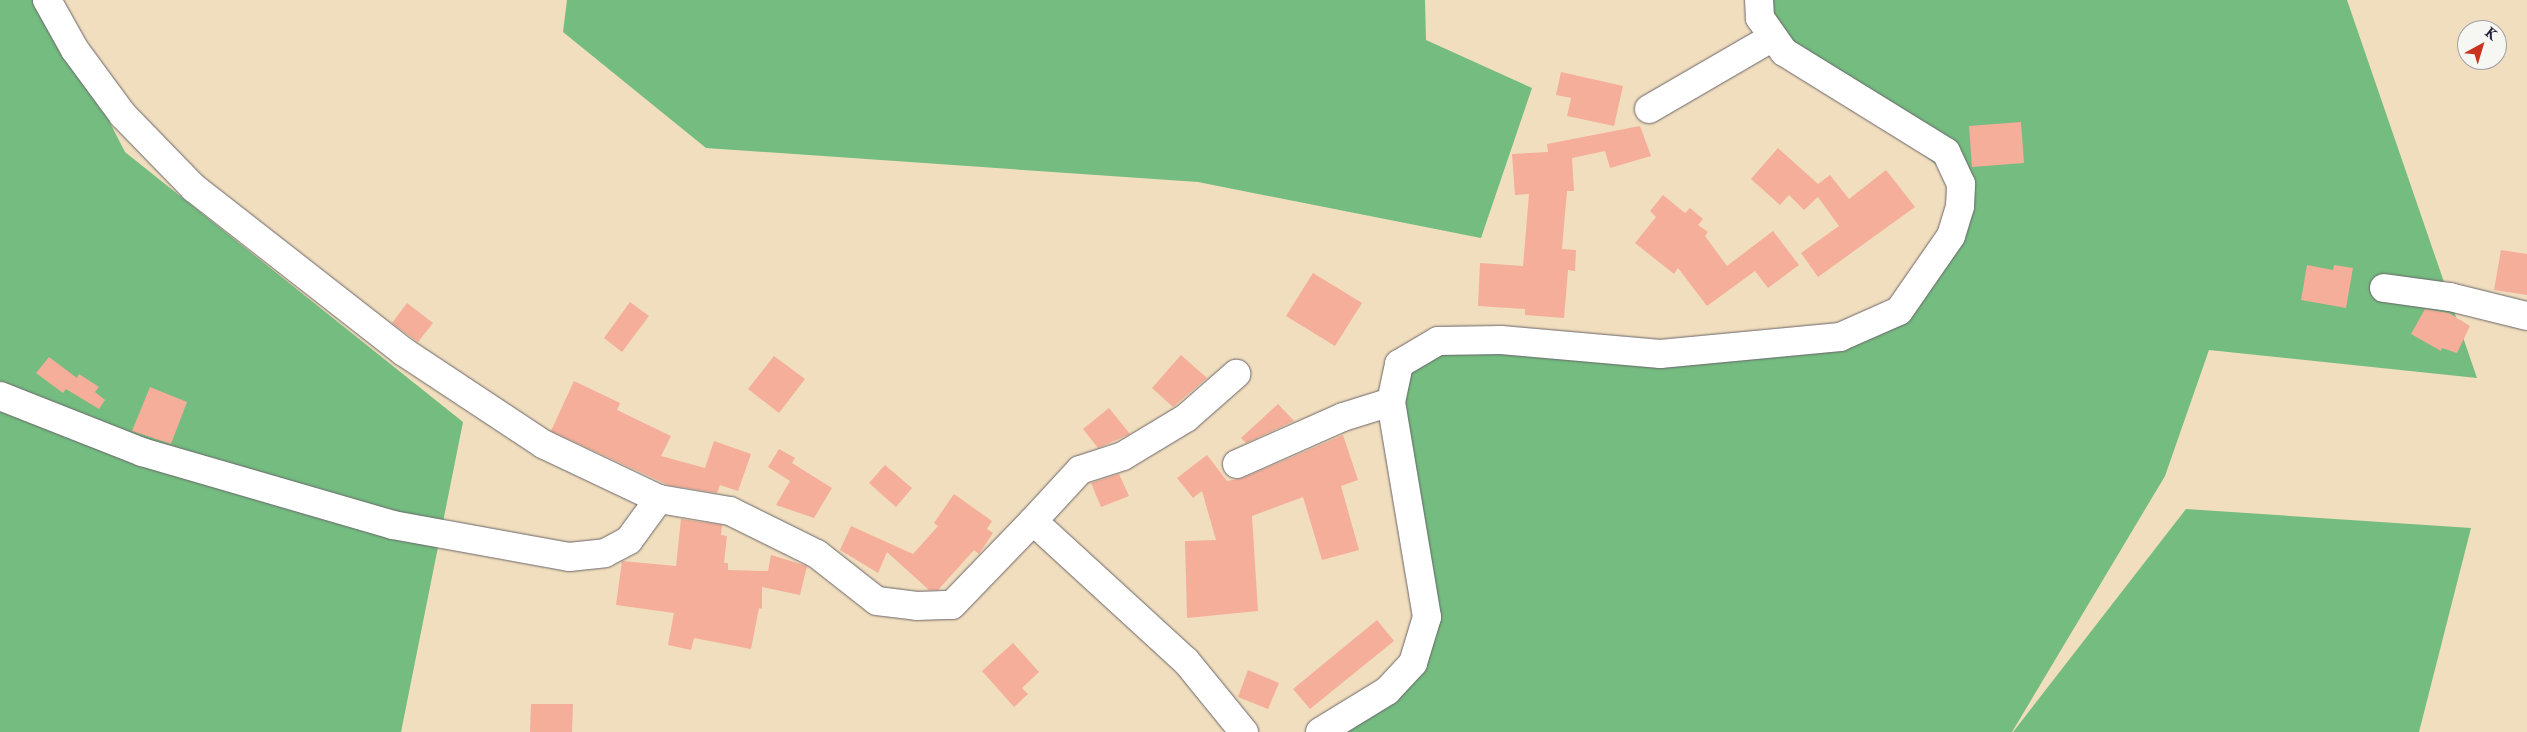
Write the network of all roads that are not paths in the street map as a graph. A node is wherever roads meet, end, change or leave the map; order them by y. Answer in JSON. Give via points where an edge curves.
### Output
{"nodes":[{"id":1,"x":47,"y":0,"type":"edge"},
{"id":2,"x":1759,"y":0,"type":"edge"},
{"id":3,"x":1773,"y":37,"type":"junction"},
{"id":4,"x":1649,"y":109,"type":"dead end"},
{"id":5,"x":2384,"y":288,"type":"dead end"},
{"id":6,"x":2527,"y":316,"type":"edge"},
{"id":7,"x":1236,"y":374,"type":"dead end"},
{"id":8,"x":0,"y":396,"type":"edge"},
{"id":9,"x":1391,"y":402,"type":"junction"},
{"id":10,"x":1237,"y":464,"type":"dead end"},
{"id":11,"x":659,"y":499,"type":"junction"},
{"id":12,"x":1033,"y":521,"type":"junction"},
{"id":13,"x":1244,"y":732,"type":"edge"},
{"id":14,"x":1320,"y":732,"type":"edge"}],
"edges":[{"from":1,"to":11,"type":"street","via":[[75,50],[124,115],[194,188],[404,352],[494,413],[543,444]]},
{"from":2,"to":3,"type":"street","via":[[1760,18]]},
{"from":3,"to":4,"type":"street"},
{"from":3,"to":9,"type":"street","via":[[1784,52],[1946,152],[1961,184],[1960,206],[1950,236],[1898,311],[1840,337],[1660,354],[1501,340],[1438,341],[1399,364]]},
{"from":5,"to":6,"type":"street","via":[[2450,297]]},
{"from":7,"to":12,"type":"street","via":[[1186,418],[1123,456],[1080,470]]},
{"from":8,"to":11,"type":"street","via":[[142,452],[394,526],[569,557],[605,553],[629,540]]},
{"from":9,"to":10,"type":"street","via":[[1343,417]]},
{"from":9,"to":14,"type":"street","via":[[1427,617],[1413,663],[1387,691]]},
{"from":11,"to":12,"type":"street","via":[[730,511],[817,554],[877,601],[917,606],[952,605]]},
{"from":12,"to":13,"type":"street","via":[[1186,661]]}]}
